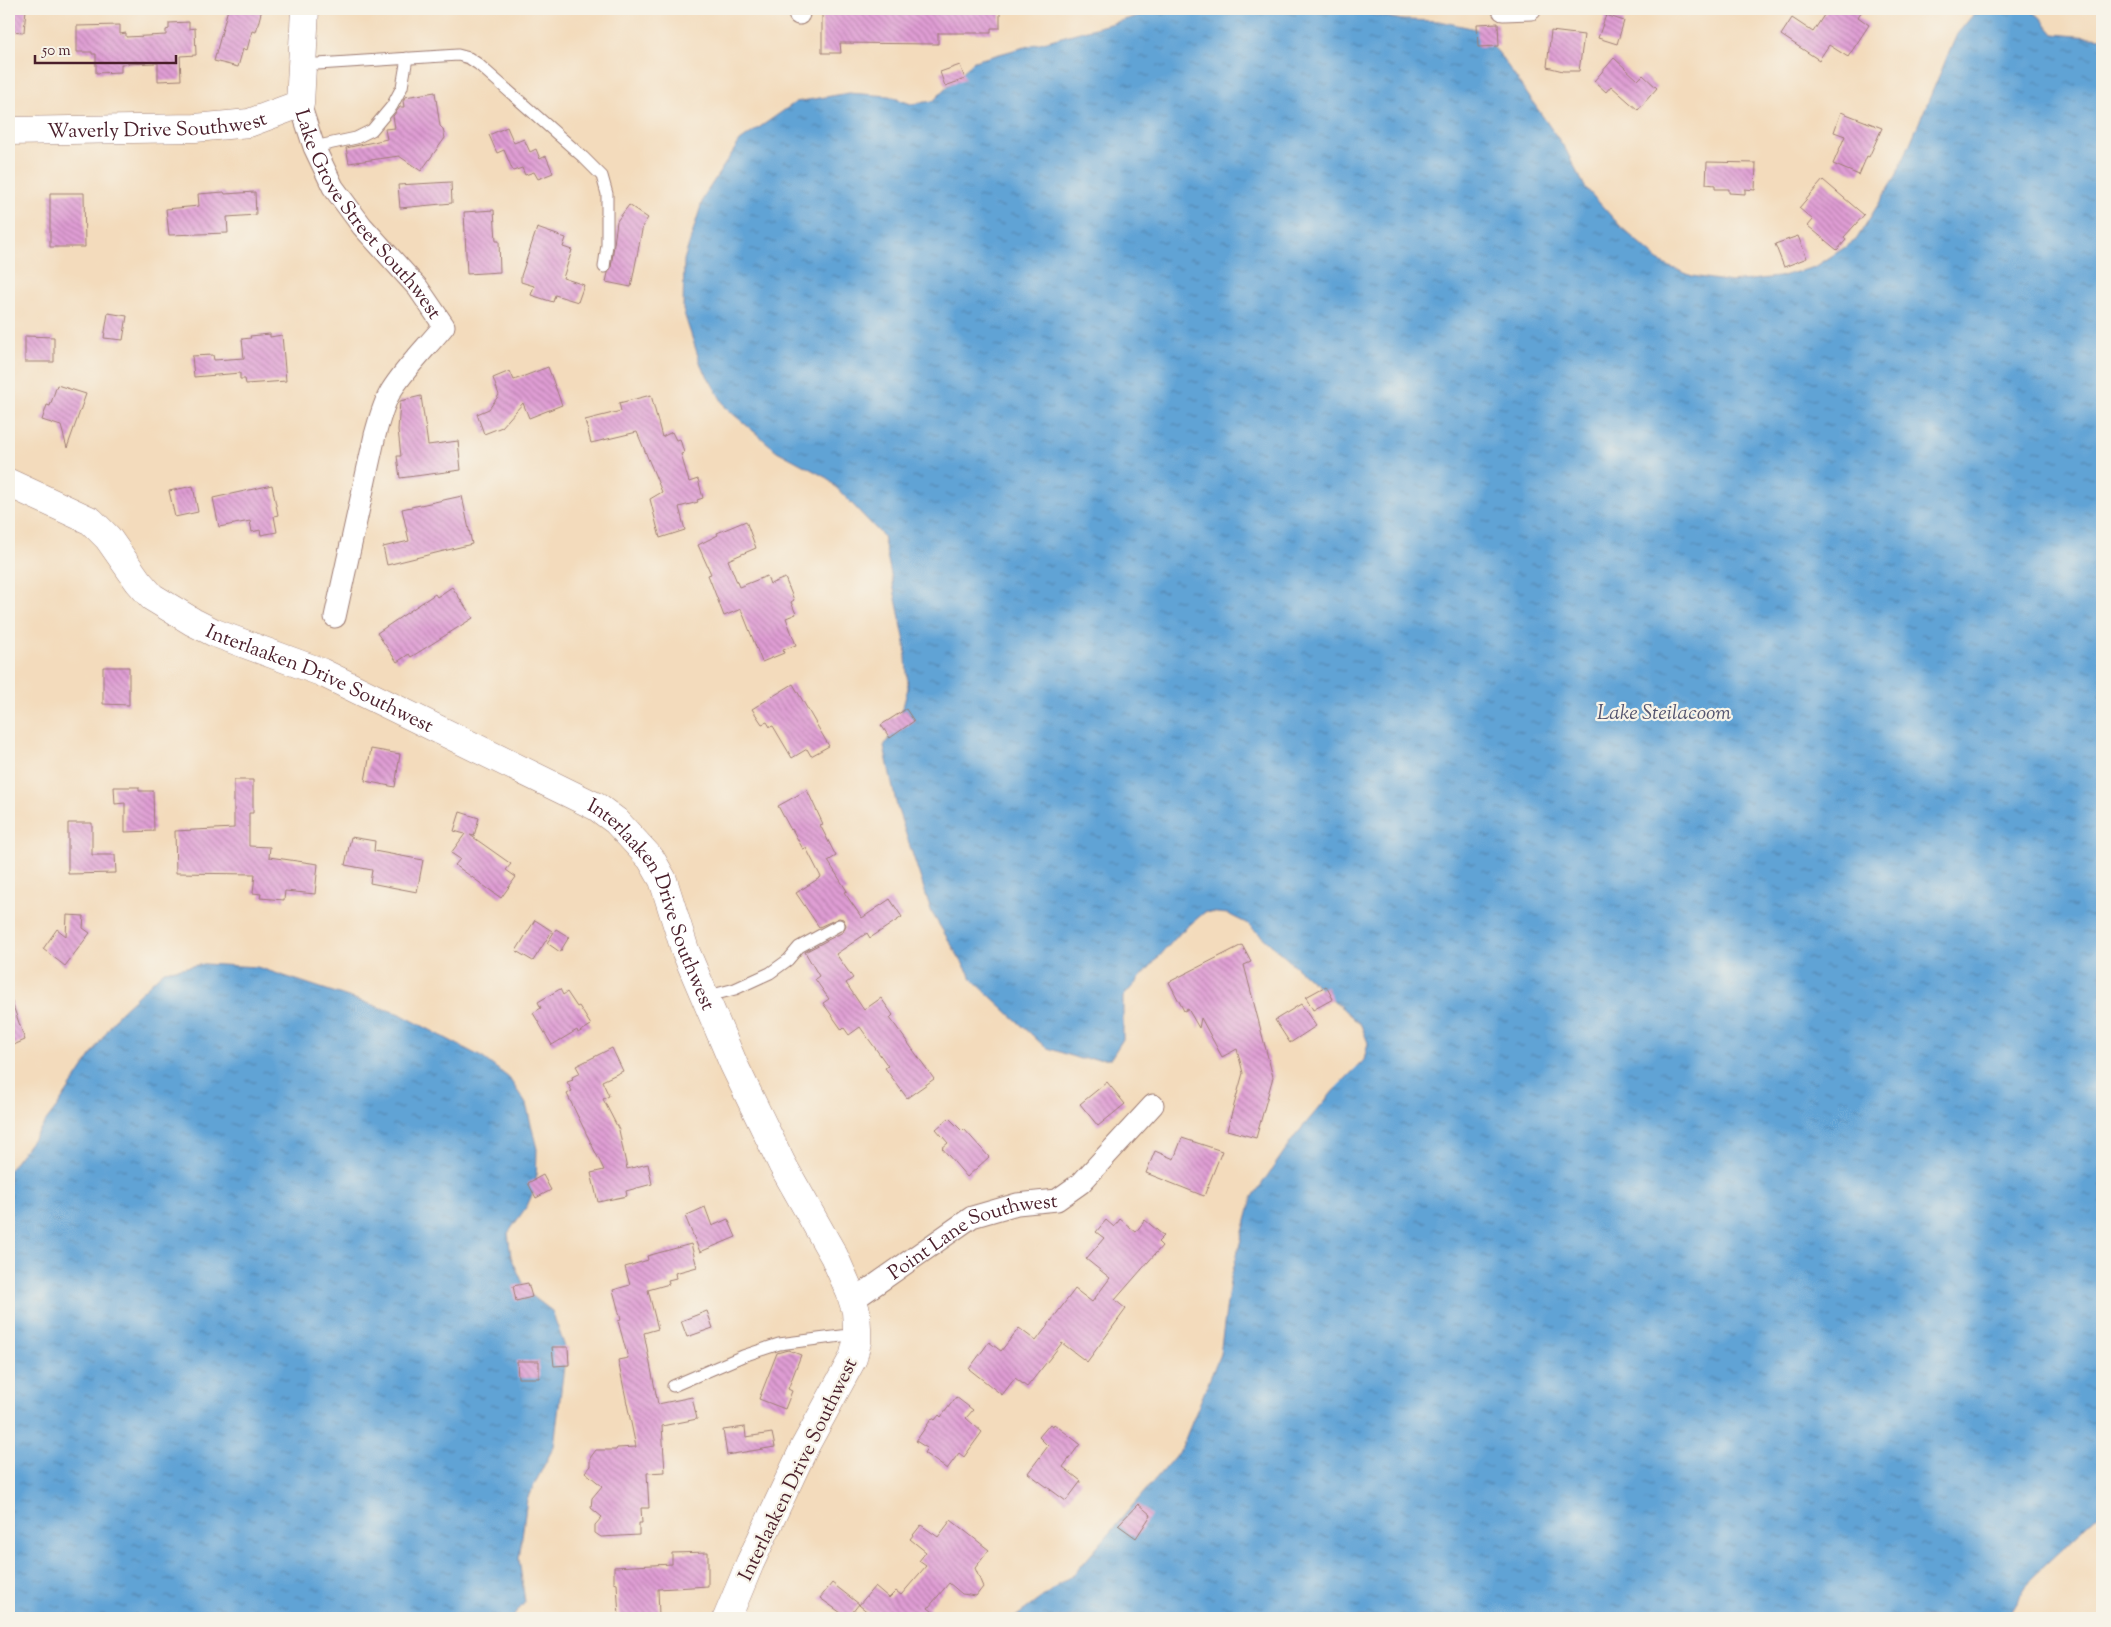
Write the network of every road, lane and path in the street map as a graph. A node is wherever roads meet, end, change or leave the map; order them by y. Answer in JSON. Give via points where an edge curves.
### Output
{"nodes":[{"id":1,"x":305,"y":9,"type":"edge"},
{"id":2,"x":1531,"y":9,"type":"edge"},
{"id":3,"x":1502,"y":10,"type":"dead end"},
{"id":4,"x":407,"y":58,"type":"junction"},
{"id":5,"x":302,"y":65,"type":"junction"},
{"id":6,"x":300,"y":104,"type":"junction"},
{"id":7,"x":9,"y":131,"type":"edge"},
{"id":8,"x":314,"y":147,"type":"junction"},
{"id":9,"x":604,"y":267,"type":"dead end"},
{"id":10,"x":9,"y":483,"type":"edge"},
{"id":11,"x":335,"y":617,"type":"dead end"},
{"id":12,"x":838,"y":925,"type":"dead end"},
{"id":13,"x":705,"y":997,"type":"junction"},
{"id":14,"x":1153,"y":1105,"type":"dead end"},
{"id":15,"x":852,"y":1301,"type":"junction"},
{"id":16,"x":857,"y":1334,"type":"junction"},
{"id":17,"x":673,"y":1386,"type":"dead end"},
{"id":18,"x":727,"y":1618,"type":"edge"}],
"edges":[{"from":1,"to":5,"type":"street","name":"Lake Grove Street Southwest"},
{"from":2,"to":3,"type":"street"},
{"from":4,"to":5,"type":"lane"},
{"from":4,"to":8,"type":"lane","via":[[402,87],[392,106],[372,130],[356,138]]},
{"from":4,"to":9,"type":"lane","via":[[458,55],[469,58],[602,176],[608,194]]},
{"from":5,"to":6,"type":"street","name":"Lake Grove Street Southwest"},
{"from":6,"to":7,"type":"street","name":"Waverly Drive Southwest","via":[[263,119],[240,124],[195,128]]},
{"from":6,"to":8,"type":"street","name":"Lake Grove Street Southwest"},
{"from":8,"to":11,"type":"street","name":"Lake Grove Street Southwest","via":[[333,187],[362,226],[418,288],[444,326],[413,360],[390,392],[382,412]]},
{"from":10,"to":13,"type":"street","name":"Interlaaken Drive Southwest","via":[[91,521],[108,538],[148,592],[175,612],[215,632],[321,672],[597,807],[651,858],[663,880],[685,950]]},
{"from":12,"to":13,"type":"lane","via":[[800,946],[770,974]]},
{"from":13,"to":15,"type":"street","name":"Interlaaken Drive Southwest","via":[[734,1065],[782,1164],[834,1256]]},
{"from":14,"to":15,"type":"street","name":"Point Lane Southwest","via":[[1081,1183],[1057,1200],[1017,1204],[972,1217]]},
{"from":15,"to":16,"type":"street","name":"Interlaaken Drive Southwest","via":[[856,1310]]},
{"from":16,"to":17,"type":"lane","via":[[779,1344]]},
{"from":16,"to":18,"type":"street","name":"Interlaaken Drive Southwest","via":[[853,1358],[804,1448]]}]}
